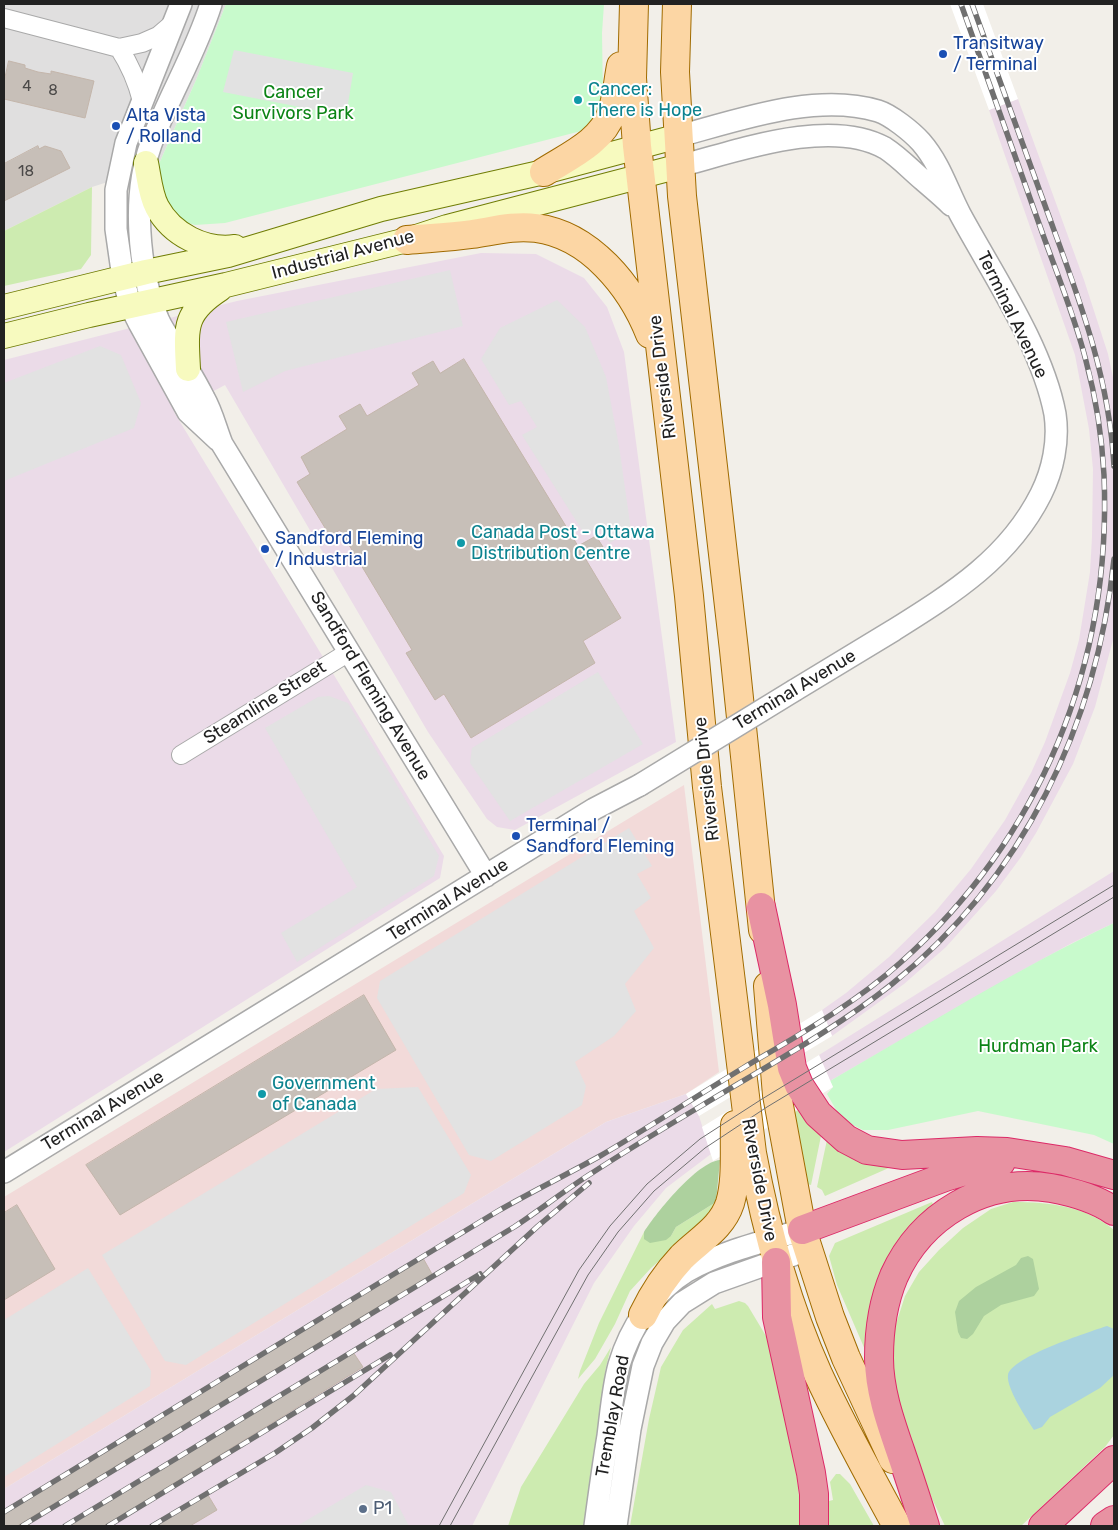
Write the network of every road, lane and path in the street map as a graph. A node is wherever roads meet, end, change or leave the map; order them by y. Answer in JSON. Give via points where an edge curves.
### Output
{"nodes":[{"id":1,"x":181,"y":4,"type":"edge"},
{"id":2,"x":211,"y":4,"type":"edge"},
{"id":3,"x":634,"y":4,"type":"edge"},
{"id":4,"x":677,"y":4,"type":"edge"},
{"id":5,"x":4,"y":18,"type":"edge"},
{"id":6,"x":172,"y":24,"type":"junction"},
{"id":7,"x":118,"y":48,"type":"junction"},
{"id":8,"x":142,"y":101,"type":"junction"},
{"id":9,"x":679,"y":136,"type":"junction"},
{"id":10,"x":637,"y":146,"type":"junction"},
{"id":11,"x":146,"y":163,"type":"junction"},
{"id":12,"x":680,"y":166,"type":"junction"},
{"id":13,"x":544,"y":172,"type":"junction"},
{"id":14,"x":641,"y":176,"type":"junction"},
{"id":15,"x":959,"y":212,"type":"junction"},
{"id":16,"x":279,"y":240,"type":"junction"},
{"id":17,"x":407,"y":240,"type":"junction"},
{"id":18,"x":146,"y":272,"type":"junction"},
{"id":19,"x":123,"y":278,"type":"junction"},
{"id":20,"x":226,"y":286,"type":"junction"},
{"id":21,"x":142,"y":304,"type":"junction"},
{"id":22,"x":4,"y":307,"type":"edge"},
{"id":23,"x":4,"y":336,"type":"edge"},
{"id":24,"x":188,"y":368,"type":"junction"},
{"id":25,"x":662,"y":368,"type":"junction"},
{"id":26,"x":222,"y":444,"type":"junction"},
{"id":27,"x":349,"y":652,"type":"junction"},
{"id":28,"x":181,"y":755,"type":"dead end"},
{"id":29,"x":486,"y":876,"type":"junction"},
{"id":30,"x":761,"y":907,"type":"junction"},
{"id":31,"x":737,"y":1039,"type":"junction"},
{"id":32,"x":1037,"y":1157,"type":"junction"},
{"id":33,"x":4,"y":1172,"type":"edge"},
{"id":34,"x":1114,"y":1175,"type":"edge"},
{"id":35,"x":1114,"y":1211,"type":"edge"},
{"id":36,"x":804,"y":1240,"type":"junction"},
{"id":37,"x":773,"y":1251,"type":"junction"},
{"id":38,"x":642,"y":1315,"type":"junction"},
{"id":39,"x":1114,"y":1460,"type":"edge"},
{"id":40,"x":1114,"y":1520,"type":"edge"},
{"id":41,"x":595,"y":1526,"type":"edge"},
{"id":42,"x":616,"y":1526,"type":"edge"},
{"id":43,"x":814,"y":1526,"type":"edge"},
{"id":44,"x":897,"y":1526,"type":"edge"},
{"id":45,"x":925,"y":1526,"type":"edge"},
{"id":46,"x":1043,"y":1526,"type":"edge"},
{"id":47,"x":1105,"y":1526,"type":"edge"}],
"edges":[{"from":1,"to":6,"type":"street"},
{"from":2,"to":11,"type":"street","via":[[154,136]]},
{"from":3,"to":10,"type":"main road","name":"Riverside Drive","via":[[632,78]]},
{"from":3,"to":13,"type":"main road","via":[[611,114],[598,136],[588,145]]},
{"from":4,"to":9,"type":"main road","name":"Riverside Drive","via":[[675,72]]},
{"from":5,"to":7,"type":"street"},
{"from":6,"to":7,"type":"street","via":[[158,36]]},
{"from":6,"to":8,"type":"street"},
{"from":7,"to":8,"type":"street","via":[[128,60]]},
{"from":8,"to":19,"type":"street","via":[[126,143],[116,190],[116,229]]},
{"from":9,"to":10,"type":"main road","name":"Industrial Avenue"},
{"from":9,"to":12,"type":"main road","name":"Riverside Drive"},
{"from":9,"to":15,"type":"street","name":"Terminal Avenue","via":[[753,116],[805,107],[851,106],[880,111],[920,141],[940,170]]},
{"from":10,"to":13,"type":"main road","name":"Industrial Avenue"},
{"from":10,"to":14,"type":"main road","name":"Riverside Drive"},
{"from":11,"to":16,"type":"main road","via":[[157,206],[170,224],[189,238],[214,246],[231,247]]},
{"from":11,"to":18,"type":"street","via":[[139,210]]},
{"from":12,"to":14,"type":"main road","name":"Industrial Avenue"},
{"from":12,"to":15,"type":"street","name":"Terminal Avenue","via":[[792,138],[852,138],[871,142],[895,155]]},
{"from":12,"to":30,"type":"main road","name":"Riverside Drive"},
{"from":13,"to":16,"type":"main road","name":"Industrial Avenue","via":[[381,209]]},
{"from":14,"to":17,"type":"main road","name":"Industrial Avenue"},
{"from":14,"to":25,"type":"main road","name":"Riverside Drive"},
{"from":15,"to":29,"type":"street","name":"Terminal Avenue","bridge":true,"via":[[1036,357],[1055,416],[1056,447],[1051,472],[1017,531],[987,565],[937,604]]},
{"from":16,"to":18,"type":"main road","name":"Industrial Avenue","via":[[228,255]]},
{"from":17,"to":20,"type":"main road","name":"Industrial Avenue"},
{"from":17,"to":25,"type":"main road","via":[[515,227],[536,228],[576,243],[606,264],[624,284],[646,322]]},
{"from":18,"to":19,"type":"main road","name":"Industrial Avenue"},
{"from":18,"to":21,"type":"street"},
{"from":19,"to":21,"type":"street"},
{"from":19,"to":22,"type":"main road","name":"Industrial Avenue"},
{"from":20,"to":21,"type":"main road","name":"Industrial Avenue"},
{"from":20,"to":24,"type":"main road","via":[[205,299],[188,323]]},
{"from":21,"to":23,"type":"main road","name":"Industrial Avenue"},
{"from":21,"to":24,"type":"street","name":"Sandford Fleming Avenue","via":[[160,322]]},
{"from":21,"to":26,"type":"street","name":"Sandford Fleming Avenue","via":[[188,412]]},
{"from":24,"to":26,"type":"street","name":"Sandford Fleming Avenue","via":[[206,400]]},
{"from":25,"to":31,"type":"main road","name":"Riverside Drive"},
{"from":26,"to":27,"type":"street","name":"Sandford Fleming Avenue"},
{"from":27,"to":28,"type":"street","name":"Steamline Street"},
{"from":27,"to":29,"type":"street","name":"Sandford Fleming Avenue"},
{"from":29,"to":33,"type":"street","name":"Terminal Avenue"},
{"from":30,"to":32,"type":"highway","via":[[792,1068],[807,1100],[829,1126],[867,1150],[885,1153],[919,1155],[977,1151]]},
{"from":30,"to":36,"type":"main road","name":"Riverside Drive","via":[[777,1095]]},
{"from":31,"to":37,"type":"main road","name":"Riverside Drive","via":[[762,1211]]},
{"from":31,"to":38,"type":"main road","via":[[734,1170],[730,1203],[714,1230],[683,1257],[653,1293]]},
{"from":32,"to":34,"type":"highway"},
{"from":32,"to":36,"type":"highway","via":[[968,1170]]},
{"from":35,"to":45,"type":"highway","via":[[1104,1204],[1064,1190],[1022,1186],[992,1190],[970,1198],[933,1223],[905,1256],[887,1296],[879,1361],[890,1419]]},
{"from":36,"to":37,"type":"street","name":"Tremblay Road"},
{"from":36,"to":45,"type":"main road","name":"Riverside Drive","via":[[846,1358]]},
{"from":37,"to":38,"type":"street","name":"Tremblay Road","via":[[720,1255],[686,1272]]},
{"from":37,"to":42,"type":"street","name":"Tremblay Road","via":[[682,1303],[665,1321],[652,1343],[636,1392]]},
{"from":37,"to":43,"type":"highway","via":[[777,1318],[811,1473]]},
{"from":37,"to":44,"type":"main road","name":"Riverside Drive","via":[[818,1374]]},
{"from":38,"to":41,"type":"street","name":"Tremblay Road","via":[[619,1365]]},
{"from":39,"to":46,"type":"highway"},
{"from":40,"to":47,"type":"highway"}]}
